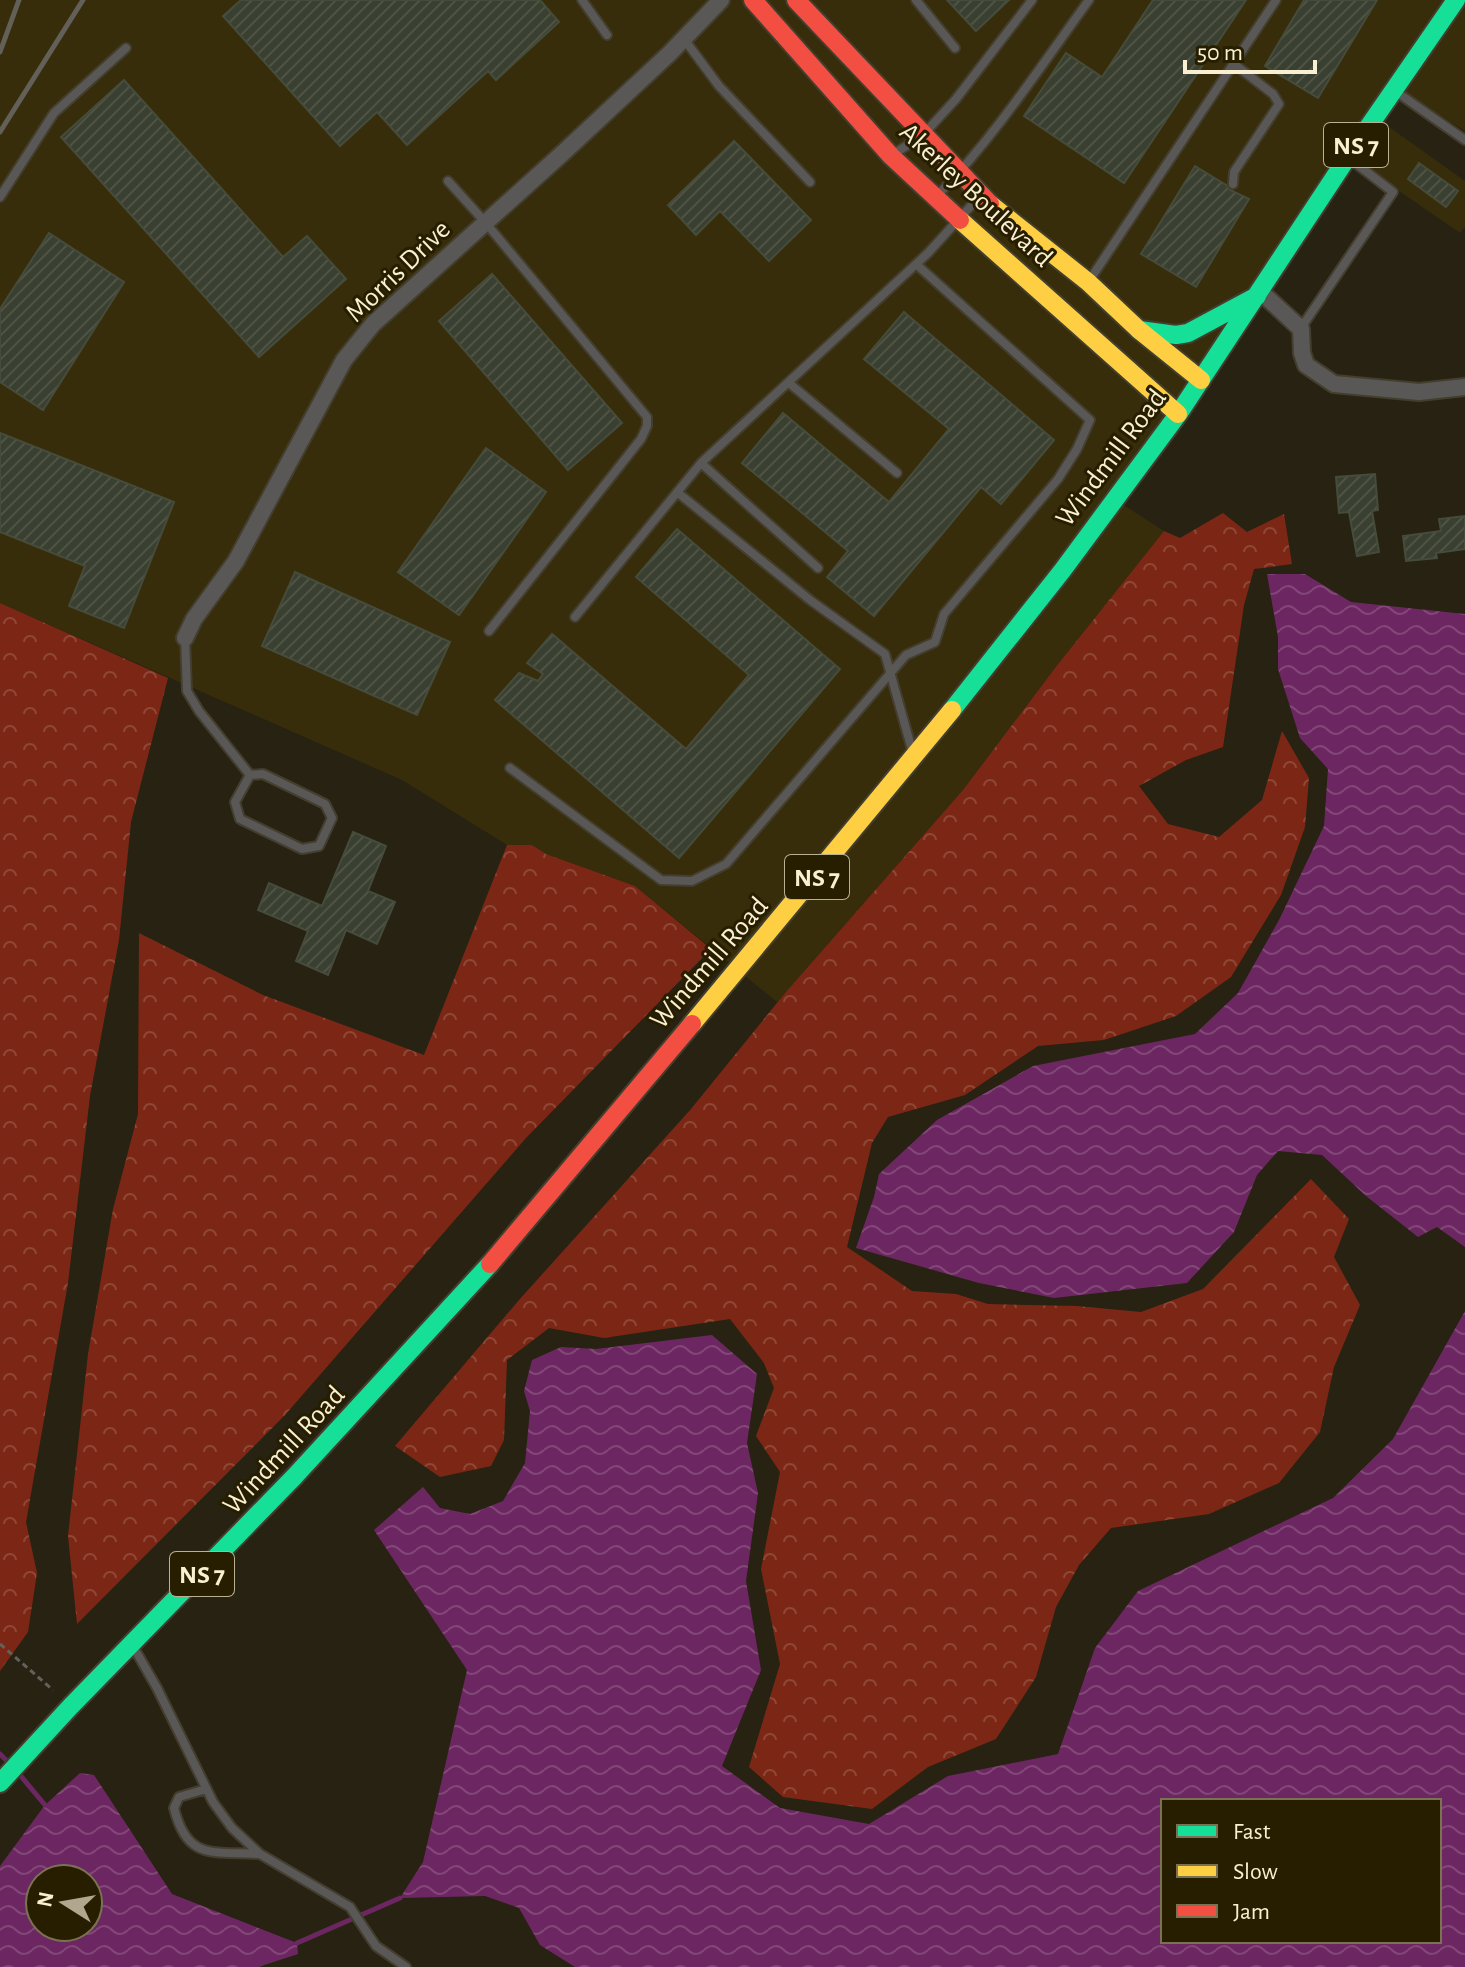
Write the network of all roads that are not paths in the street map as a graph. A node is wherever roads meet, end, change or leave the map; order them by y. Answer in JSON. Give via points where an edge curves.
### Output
{"nodes":[{"id":1,"x":582,"y":0,"type":"edge"},
{"id":2,"x":721,"y":0,"type":"edge"},
{"id":3,"x":753,"y":0,"type":"edge"},
{"id":4,"x":796,"y":0,"type":"edge"},
{"id":5,"x":916,"y":0,"type":"edge"},
{"id":6,"x":1032,"y":0,"type":"edge"},
{"id":7,"x":1089,"y":0,"type":"edge"},
{"id":8,"x":1276,"y":0,"type":"edge"},
{"id":9,"x":1456,"y":0,"type":"edge"},
{"id":10,"x":607,"y":35,"type":"dead end"},
{"id":11,"x":684,"y":39,"type":"junction"},
{"id":12,"x":126,"y":48,"type":"dead end"},
{"id":13,"x":955,"y":48,"type":"dead end"},
{"id":14,"x":1234,"y":64,"type":"junction"},
{"id":15,"x":1394,"y":90,"type":"junction"},
{"id":16,"x":922,"y":136,"type":"junction"},
{"id":17,"x":1465,"y":140,"type":"edge"},
{"id":18,"x":891,"y":156,"type":"junction"},
{"id":19,"x":1347,"y":157,"type":"junction"},
{"id":20,"x":958,"y":174,"type":"junction"},
{"id":21,"x":448,"y":181,"type":"dead end"},
{"id":22,"x":810,"y":182,"type":"dead end"},
{"id":23,"x":1233,"y":184,"type":"dead end"},
{"id":24,"x":980,"y":196,"type":"junction"},
{"id":25,"x":0,"y":197,"type":"edge"},
{"id":26,"x":935,"y":198,"type":"junction"},
{"id":27,"x":960,"y":221,"type":"junction"},
{"id":28,"x":485,"y":222,"type":"junction"},
{"id":29,"x":916,"y":264,"type":"junction"},
{"id":30,"x":1088,"y":282,"type":"junction"},
{"id":31,"x":1262,"y":293,"type":"junction"},
{"id":32,"x":1301,"y":329,"type":"junction"},
{"id":33,"x":1139,"y":330,"type":"junction"},
{"id":34,"x":1201,"y":380,"type":"junction"},
{"id":35,"x":789,"y":383,"type":"junction"},
{"id":36,"x":1465,"y":387,"type":"edge"},
{"id":37,"x":1178,"y":414,"type":"junction"},
{"id":38,"x":701,"y":463,"type":"junction"},
{"id":39,"x":897,"y":473,"type":"dead end"},
{"id":40,"x":677,"y":492,"type":"junction"},
{"id":41,"x":818,"y":568,"type":"dead end"},
{"id":42,"x":575,"y":617,"type":"dead end"},
{"id":43,"x":489,"y":631,"type":"dead end"},
{"id":44,"x":185,"y":638,"type":"joint"},
{"id":45,"x":890,"y":672,"type":"junction"},
{"id":46,"x":914,"y":758,"type":"junction"},
{"id":47,"x":510,"y":768,"type":"dead end"},
{"id":48,"x":250,"y":775,"type":"junction"},
{"id":49,"x":133,"y":1646,"type":"junction"},
{"id":50,"x":7,"y":1769,"type":"edge"},
{"id":51,"x":206,"y":1789,"type":"junction"},
{"id":52,"x":260,"y":1854,"type":"junction"},
{"id":53,"x":406,"y":1967,"type":"edge"}],
"edges":[{"from":1,"to":10,"type":"lane"},
{"from":2,"to":11,"type":"street","name":"Morris Drive"},
{"from":3,"to":18,"type":"main road","name":"Akerley Boulevard"},
{"from":4,"to":16,"type":"main road","name":"Akerley Boulevard"},
{"from":5,"to":13,"type":"lane"},
{"from":6,"to":16,"type":"lane"},
{"from":7,"to":20,"type":"lane"},
{"from":8,"to":14,"type":"lane"},
{"from":9,"to":15,"type":"main road","name":"Windmill Road","number":"NS 7"},
{"from":11,"to":22,"type":"lane","via":[[719,86]]},
{"from":11,"to":28,"type":"street","name":"Morris Drive"},
{"from":12,"to":25,"type":"lane","via":[[54,113]]},
{"from":14,"to":23,"type":"lane","via":[[1279,104],[1234,172]]},
{"from":14,"to":30,"type":"lane"},
{"from":15,"to":17,"type":"lane"},
{"from":15,"to":19,"type":"main road","name":"Windmill Road","number":"NS 7"},
{"from":16,"to":18,"type":"lane"},
{"from":16,"to":20,"type":"main road","name":"Akerley Boulevard"},
{"from":18,"to":26,"type":"main road","name":"Akerley Boulevard"},
{"from":19,"to":31,"type":"main road","name":"Windmill Road","number":"NS 7"},
{"from":19,"to":32,"type":"lane","via":[[1393,192]]},
{"from":20,"to":24,"type":"main road","name":"Akerley Boulevard"},
{"from":20,"to":26,"type":"lane"},
{"from":21,"to":28,"type":"lane"},
{"from":24,"to":27,"type":"lane"},
{"from":24,"to":30,"type":"main road","name":"Akerley Boulevard"},
{"from":26,"to":27,"type":"main road","name":"Akerley Boulevard"},
{"from":27,"to":29,"type":"lane"},
{"from":27,"to":37,"type":"main road","name":"Akerley Boulevard"},
{"from":28,"to":43,"type":"lane","via":[[647,417],[641,439]]},
{"from":28,"to":44,"type":"street","name":"Morris Drive","via":[[386,311],[344,360],[236,561]]},
{"from":29,"to":35,"type":"lane"},
{"from":29,"to":45,"type":"lane","via":[[1090,420],[1058,479],[944,614],[935,642],[906,655]]},
{"from":30,"to":33,"type":"main road","name":"Akerley Boulevard"},
{"from":31,"to":32,"type":"street"},
{"from":31,"to":33,"type":"main road","via":[[1188,333]]},
{"from":31,"to":34,"type":"main road","name":"Windmill Road","number":"NS 7"},
{"from":32,"to":36,"type":"street","via":[[1306,365],[1334,384],[1419,392]]},
{"from":33,"to":34,"type":"main road","name":"Akerley Boulevard"},
{"from":34,"to":37,"type":"main road","name":"Windmill Road","number":"NS 7"},
{"from":35,"to":38,"type":"lane"},
{"from":35,"to":39,"type":"lane"},
{"from":37,"to":46,"type":"main road","name":"Windmill Road","number":"NS 7"},
{"from":38,"to":40,"type":"lane"},
{"from":38,"to":41,"type":"lane"},
{"from":40,"to":42,"type":"lane"},
{"from":40,"to":45,"type":"lane","via":[[885,654]]},
{"from":44,"to":48,"type":"lane","via":[[187,691]]},
{"from":45,"to":46,"type":"lane"},
{"from":45,"to":47,"type":"lane","via":[[726,864],[692,881],[661,880]]},
{"from":46,"to":49,"type":"main road","name":"Windmill Road","number":"NS 7","via":[[515,1235],[332,1439]]},
{"from":48,"to":48,"type":"lane","via":[[235,802],[240,819],[302,849],[319,846],[332,818],[325,804],[263,774]]},
{"from":49,"to":50,"type":"main road","name":"Windmill Road","number":"NS 7"},
{"from":49,"to":51,"type":"lane"},
{"from":51,"to":52,"type":"lane","via":[[232,1828]]},
{"from":51,"to":52,"type":"lane","via":[[179,1797],[174,1808],[179,1830],[191,1845],[203,1851]]},
{"from":52,"to":53,"type":"lane","via":[[350,1907],[376,1946]]}]}
